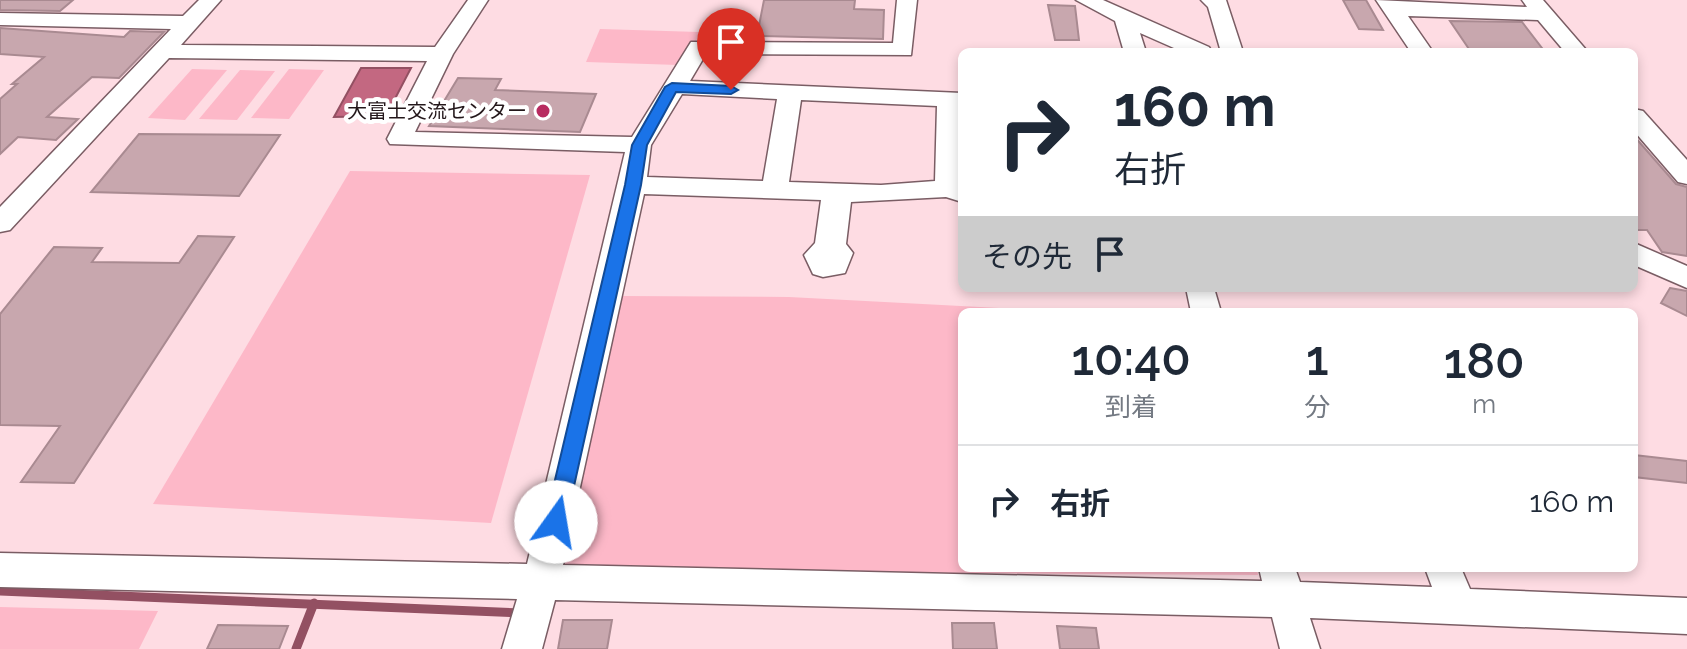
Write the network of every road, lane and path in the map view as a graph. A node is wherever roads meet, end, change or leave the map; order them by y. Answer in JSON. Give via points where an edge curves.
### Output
{"nodes":[{"id":1,"x":211,"y":0,"type":"edge"},
{"id":2,"x":478,"y":0,"type":"edge"},
{"id":3,"x":907,"y":0,"type":"edge"},
{"id":4,"x":1086,"y":0,"type":"edge"},
{"id":5,"x":1211,"y":0,"type":"edge"},
{"id":6,"x":1389,"y":4,"type":"edge"},
{"id":7,"x":1538,"y":7,"type":"edge"},
{"id":8,"x":1125,"y":17,"type":"junction"},
{"id":9,"x":0,"y":19,"type":"edge"},
{"id":10,"x":189,"y":23,"type":"junction"},
{"id":11,"x":1134,"y":48,"type":"edge"},
{"id":12,"x":1192,"y":48,"type":"edge"},
{"id":13,"x":1231,"y":48,"type":"edge"},
{"id":14,"x":1419,"y":48,"type":"edge"},
{"id":15,"x":1574,"y":48,"type":"edge"},
{"id":16,"x":162,"y":51,"type":"junction"},
{"id":17,"x":442,"y":54,"type":"junction"},
{"id":18,"x":672,"y":87,"type":"junction"},
{"id":19,"x":790,"y":93,"type":"junction"},
{"id":20,"x":956,"y":100,"type":"edge"},
{"id":21,"x":1638,"y":121,"type":"edge"},
{"id":22,"x":639,"y":145,"type":"junction"},
{"id":23,"x":1687,"y":176,"type":"edge"},
{"id":24,"x":633,"y":185,"type":"junction"},
{"id":25,"x":955,"y":190,"type":"edge"},
{"id":26,"x":774,"y":192,"type":"junction"},
{"id":27,"x":0,"y":223,"type":"edge"},
{"id":28,"x":1638,"y":255,"type":"edge"},
{"id":29,"x":1687,"y":278,"type":"edge"},
{"id":30,"x":0,"y":570,"type":"edge"},
{"id":31,"x":1445,"y":572,"type":"edge"},
{"id":32,"x":541,"y":583,"type":"junction"},
{"id":33,"x":1281,"y":583,"type":"edge"},
{"id":34,"x":1459,"y":606,"type":"junction"},
{"id":35,"x":1687,"y":616,"type":"edge"},
{"id":36,"x":522,"y":649,"type":"edge"},
{"id":37,"x":1300,"y":649,"type":"edge"}],
"edges":[{"from":1,"to":10,"type":"street"},
{"from":2,"to":17,"type":"street"},
{"from":3,"to":18,"type":"street","via":[[903,50],[699,47]]},
{"from":4,"to":8,"type":"street"},
{"from":5,"to":13,"type":"street","via":[[1218,3]]},
{"from":6,"to":7,"type":"street"},
{"from":6,"to":14,"type":"street"},
{"from":7,"to":15,"type":"street"},
{"from":8,"to":11,"type":"street"},
{"from":8,"to":12,"type":"street"},
{"from":9,"to":10,"type":"street"},
{"from":10,"to":16,"type":"street"},
{"from":16,"to":17,"type":"street"},
{"from":16,"to":27,"type":"street"},
{"from":17,"to":22,"type":"street","via":[[399,139]]},
{"from":18,"to":19,"type":"street"},
{"from":18,"to":22,"type":"street"},
{"from":19,"to":20,"type":"street"},
{"from":19,"to":26,"type":"street"},
{"from":20,"to":25,"type":"street"},
{"from":21,"to":23,"type":"street"},
{"from":22,"to":24,"type":"street"},
{"from":24,"to":26,"type":"street"},
{"from":24,"to":32,"type":"street"},
{"from":25,"to":26,"type":"street"},
{"from":28,"to":29,"type":"street"},
{"from":30,"to":32,"type":"street"},
{"from":31,"to":34,"type":"street"},
{"from":32,"to":33,"type":"street"},
{"from":32,"to":36,"type":"street"},
{"from":33,"to":34,"type":"street"},
{"from":33,"to":37,"type":"street"},
{"from":34,"to":35,"type":"street"}]}
